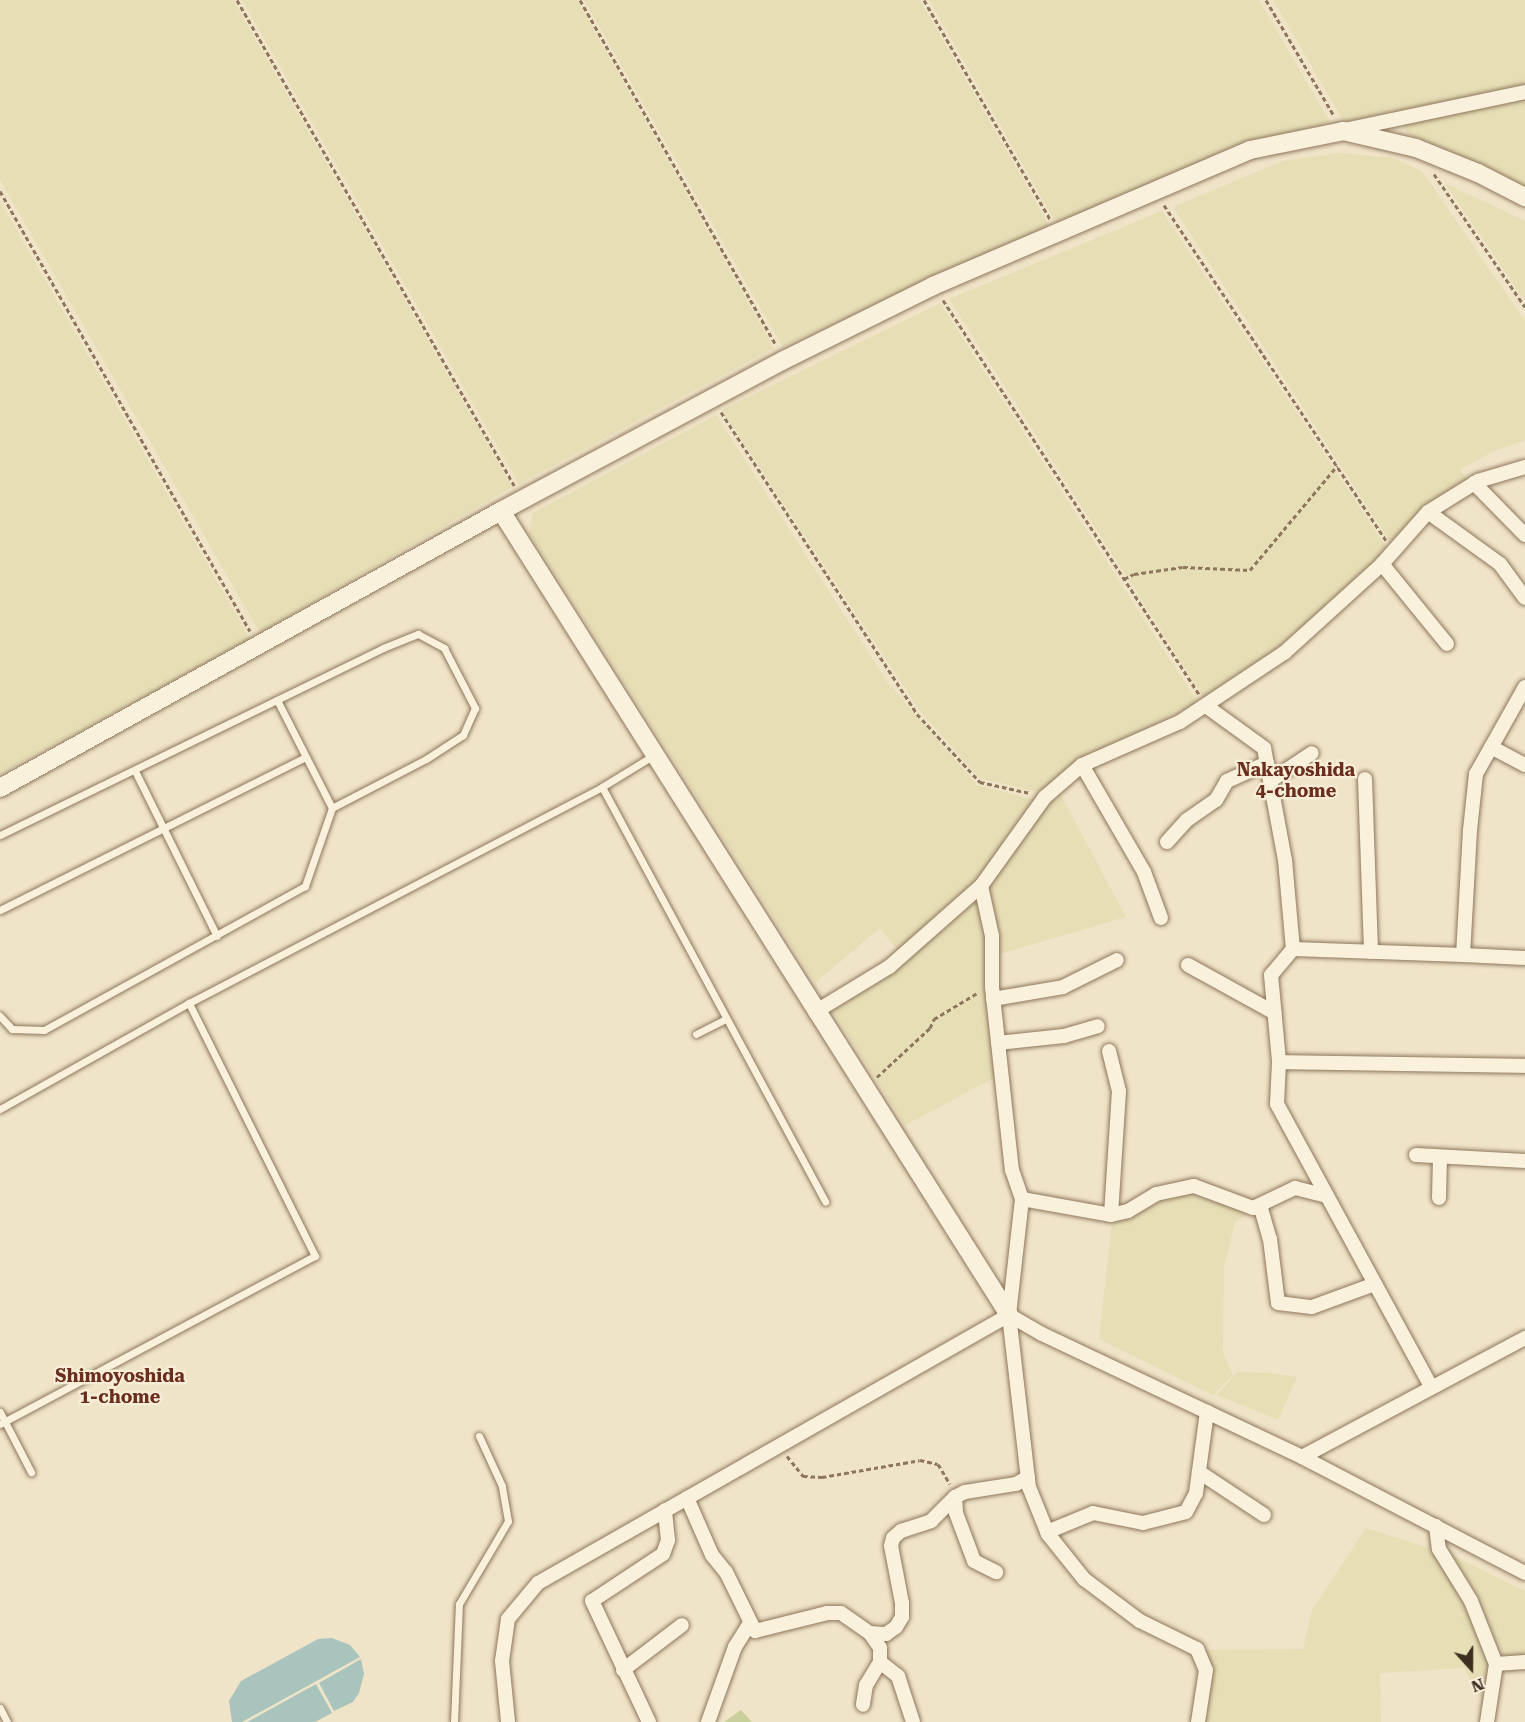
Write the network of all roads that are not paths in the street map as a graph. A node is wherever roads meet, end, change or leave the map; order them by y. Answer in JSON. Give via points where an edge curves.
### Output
{"nodes":[{"id":1,"x":1525,"y":92,"type":"edge"},
{"id":2,"x":1343,"y":131,"type":"junction"},
{"id":3,"x":1525,"y":197,"type":"edge"},
{"id":4,"x":1525,"y":467,"type":"edge"},
{"id":5,"x":1474,"y":483,"type":"junction"},
{"id":6,"x":501,"y":511,"type":"junction"},
{"id":7,"x":1428,"y":512,"type":"junction"},
{"id":8,"x":1525,"y":535,"type":"edge"},
{"id":9,"x":1382,"y":564,"type":"junction"},
{"id":10,"x":1525,"y":598,"type":"edge"},
{"id":11,"x":1447,"y":644,"type":"dead end"},
{"id":12,"x":1525,"y":687,"type":"edge"},
{"id":13,"x":277,"y":700,"type":"junction"},
{"id":14,"x":1206,"y":706,"type":"junction"},
{"id":15,"x":1491,"y":747,"type":"junction"},
{"id":16,"x":1311,"y":753,"type":"dead end"},
{"id":17,"x":654,"y":755,"type":"junction"},
{"id":18,"x":305,"y":757,"type":"junction"},
{"id":19,"x":1267,"y":763,"type":"junction"},
{"id":20,"x":1082,"y":765,"type":"junction"},
{"id":21,"x":1525,"y":765,"type":"edge"},
{"id":22,"x":135,"y":771,"type":"junction"},
{"id":23,"x":1365,"y":779,"type":"dead end"},
{"id":24,"x":1270,"y":782,"type":"junction"},
{"id":25,"x":602,"y":787,"type":"junction"},
{"id":26,"x":0,"y":788,"type":"edge"},
{"id":27,"x":332,"y":808,"type":"junction"},
{"id":28,"x":163,"y":827,"type":"junction"},
{"id":29,"x":0,"y":836,"type":"edge"},
{"id":30,"x":1167,"y":842,"type":"dead end"},
{"id":31,"x":981,"y":886,"type":"junction"},
{"id":32,"x":0,"y":910,"type":"edge"},
{"id":33,"x":1161,"y":918,"type":"dead end"},
{"id":34,"x":217,"y":936,"type":"junction"},
{"id":35,"x":1293,"y":950,"type":"junction"},
{"id":36,"x":1371,"y":952,"type":"junction"},
{"id":37,"x":1463,"y":955,"type":"junction"},
{"id":38,"x":1525,"y":958,"type":"edge"},
{"id":39,"x":1117,"y":960,"type":"dead end"},
{"id":40,"x":1188,"y":965,"type":"dead end"},
{"id":41,"x":993,"y":994,"type":"junction"},
{"id":42,"x":189,"y":1003,"type":"junction"},
{"id":43,"x":815,"y":1012,"type":"junction"},
{"id":44,"x":1275,"y":1013,"type":"junction"},
{"id":45,"x":0,"y":1016,"type":"edge"},
{"id":46,"x":725,"y":1019,"type":"junction"},
{"id":47,"x":1098,"y":1026,"type":"dead end"},
{"id":48,"x":696,"y":1034,"type":"dead end"},
{"id":49,"x":998,"y":1043,"type":"junction"},
{"id":50,"x":1109,"y":1051,"type":"dead end"},
{"id":51,"x":1280,"y":1062,"type":"junction"},
{"id":52,"x":1525,"y":1066,"type":"edge"},
{"id":53,"x":0,"y":1109,"type":"edge"},
{"id":54,"x":1416,"y":1155,"type":"dead end"},
{"id":55,"x":1440,"y":1157,"type":"junction"},
{"id":56,"x":1525,"y":1161,"type":"edge"},
{"id":57,"x":1327,"y":1196,"type":"junction"},
{"id":58,"x":1438,"y":1198,"type":"dead end"},
{"id":59,"x":1022,"y":1199,"type":"junction"},
{"id":60,"x":825,"y":1202,"type":"dead end"},
{"id":61,"x":1260,"y":1205,"type":"junction"},
{"id":62,"x":1111,"y":1215,"type":"junction"},
{"id":63,"x":1375,"y":1284,"type":"junction"},
{"id":64,"x":1009,"y":1315,"type":"junction"},
{"id":65,"x":1525,"y":1338,"type":"edge"},
{"id":66,"x":1431,"y":1386,"type":"junction"},
{"id":67,"x":0,"y":1412,"type":"edge"},
{"id":68,"x":1207,"y":1412,"type":"junction"},
{"id":69,"x":2,"y":1422,"type":"edge"},
{"id":70,"x":479,"y":1436,"type":"dead end"},
{"id":71,"x":1302,"y":1457,"type":"junction"},
{"id":72,"x":31,"y":1473,"type":"dead end"},
{"id":73,"x":1199,"y":1473,"type":"junction"},
{"id":74,"x":1028,"y":1478,"type":"junction"},
{"id":75,"x":955,"y":1497,"type":"junction"},
{"id":76,"x":687,"y":1498,"type":"junction"},
{"id":77,"x":665,"y":1510,"type":"junction"},
{"id":78,"x":1264,"y":1515,"type":"dead end"},
{"id":79,"x":1436,"y":1526,"type":"junction"},
{"id":80,"x":1047,"y":1532,"type":"junction"},
{"id":81,"x":996,"y":1572,"type":"dead end"},
{"id":82,"x":1525,"y":1573,"type":"edge"},
{"id":83,"x":682,"y":1625,"type":"dead end"},
{"id":84,"x":749,"y":1625,"type":"junction"},
{"id":85,"x":870,"y":1633,"type":"junction"},
{"id":86,"x":880,"y":1662,"type":"junction"},
{"id":87,"x":1525,"y":1662,"type":"edge"},
{"id":88,"x":1496,"y":1665,"type":"junction"},
{"id":89,"x":623,"y":1670,"type":"junction"},
{"id":90,"x":863,"y":1705,"type":"dead end"},
{"id":91,"x":0,"y":1708,"type":"edge"},
{"id":92,"x":7,"y":1722,"type":"edge"},
{"id":93,"x":454,"y":1722,"type":"edge"},
{"id":94,"x":508,"y":1722,"type":"edge"},
{"id":95,"x":649,"y":1722,"type":"edge"},
{"id":96,"x":708,"y":1722,"type":"edge"},
{"id":97,"x":913,"y":1722,"type":"edge"},
{"id":98,"x":1198,"y":1722,"type":"edge"},
{"id":99,"x":1487,"y":1722,"type":"edge"}],
"edges":[{"from":1,"to":2,"type":"street"},
{"from":2,"to":3,"type":"street","via":[[1416,148]]},
{"from":2,"to":6,"type":"street","via":[[1250,150],[933,286],[784,360]]},
{"from":4,"to":5,"type":"street"},
{"from":5,"to":7,"type":"street"},
{"from":5,"to":8,"type":"street"},
{"from":6,"to":17,"type":"street"},
{"from":6,"to":26,"type":"street"},
{"from":7,"to":9,"type":"street"},
{"from":7,"to":10,"type":"street","via":[[1500,564]]},
{"from":9,"to":11,"type":"street"},
{"from":9,"to":14,"type":"street","via":[[1284,654]]},
{"from":12,"to":15,"type":"street"},
{"from":13,"to":18,"type":"lane"},
{"from":13,"to":22,"type":"lane"},
{"from":13,"to":27,"type":"lane","via":[[418,634],[444,648],[475,708],[464,735]]},
{"from":14,"to":19,"type":"street","via":[[1264,748]]},
{"from":14,"to":20,"type":"street","via":[[1180,722]]},
{"from":15,"to":21,"type":"street"},
{"from":15,"to":37,"type":"street","via":[[1476,774]]},
{"from":16,"to":24,"type":"street"},
{"from":17,"to":25,"type":"lane"},
{"from":17,"to":43,"type":"street"},
{"from":18,"to":27,"type":"lane"},
{"from":18,"to":28,"type":"lane"},
{"from":19,"to":24,"type":"street"},
{"from":19,"to":30,"type":"street","via":[[1227,781],[1216,800],[1186,820]]},
{"from":20,"to":31,"type":"street","via":[[1045,797]]},
{"from":20,"to":33,"type":"street","via":[[1144,872]]},
{"from":22,"to":28,"type":"lane"},
{"from":22,"to":29,"type":"lane"},
{"from":23,"to":36,"type":"street"},
{"from":24,"to":35,"type":"street","via":[[1285,860]]},
{"from":25,"to":42,"type":"lane"},
{"from":25,"to":46,"type":"lane"},
{"from":27,"to":34,"type":"lane","via":[[304,886]]},
{"from":28,"to":32,"type":"lane"},
{"from":28,"to":34,"type":"lane"},
{"from":31,"to":41,"type":"street","via":[[992,936]]},
{"from":31,"to":43,"type":"street","via":[[890,967]]},
{"from":34,"to":45,"type":"lane","via":[[44,1030],[12,1029]]},
{"from":35,"to":36,"type":"street"},
{"from":35,"to":44,"type":"street","via":[[1271,975]]},
{"from":36,"to":37,"type":"street"},
{"from":37,"to":38,"type":"street"},
{"from":39,"to":41,"type":"street","via":[[1063,987]]},
{"from":40,"to":44,"type":"street"},
{"from":41,"to":49,"type":"street"},
{"from":42,"to":53,"type":"lane"},
{"from":42,"to":69,"type":"lane","via":[[315,1256]]},
{"from":43,"to":64,"type":"street"},
{"from":44,"to":51,"type":"street"},
{"from":46,"to":48,"type":"lane"},
{"from":46,"to":60,"type":"lane"},
{"from":47,"to":49,"type":"street","via":[[1064,1036]]},
{"from":49,"to":59,"type":"street","via":[[1012,1170]]},
{"from":50,"to":62,"type":"street","via":[[1119,1091]]},
{"from":51,"to":52,"type":"street"},
{"from":51,"to":57,"type":"street","via":[[1277,1104]]},
{"from":54,"to":55,"type":"street"},
{"from":55,"to":56,"type":"street"},
{"from":55,"to":58,"type":"street"},
{"from":57,"to":61,"type":"street","via":[[1295,1188]]},
{"from":57,"to":63,"type":"street"},
{"from":59,"to":62,"type":"street"},
{"from":59,"to":64,"type":"street"},
{"from":61,"to":62,"type":"street","via":[[1253,1208],[1194,1186],[1155,1194],[1128,1211]]},
{"from":61,"to":63,"type":"street","via":[[1270,1239],[1276,1308],[1312,1307]]},
{"from":63,"to":66,"type":"street"},
{"from":64,"to":68,"type":"street"},
{"from":64,"to":74,"type":"street"},
{"from":64,"to":76,"type":"street"},
{"from":65,"to":66,"type":"street"},
{"from":66,"to":71,"type":"street"},
{"from":67,"to":69,"type":"lane"},
{"from":68,"to":71,"type":"street"},
{"from":68,"to":73,"type":"street"},
{"from":69,"to":72,"type":"lane"},
{"from":70,"to":93,"type":"lane","via":[[502,1486],[508,1521],[459,1604]]},
{"from":71,"to":79,"type":"street"},
{"from":73,"to":78,"type":"street"},
{"from":73,"to":80,"type":"street","via":[[1196,1493],[1186,1512],[1143,1523],[1093,1513]]},
{"from":74,"to":75,"type":"street"},
{"from":74,"to":80,"type":"street"},
{"from":75,"to":81,"type":"street","via":[[956,1513],[974,1562]]},
{"from":75,"to":85,"type":"street","via":[[931,1521],[901,1531],[893,1538],[902,1617],[886,1634]]},
{"from":76,"to":77,"type":"street"},
{"from":76,"to":84,"type":"street"},
{"from":77,"to":89,"type":"street","via":[[668,1540],[663,1554],[592,1601]]},
{"from":77,"to":94,"type":"street","via":[[538,1582],[508,1619],[502,1661]]},
{"from":79,"to":82,"type":"street"},
{"from":79,"to":88,"type":"street","via":[[1439,1549],[1471,1601]]},
{"from":80,"to":98,"type":"street","via":[[1084,1579],[1140,1621],[1197,1649],[1206,1670]]},
{"from":83,"to":89,"type":"street"},
{"from":84,"to":85,"type":"street","via":[[754,1631],[766,1630],[827,1613],[841,1613]]},
{"from":84,"to":96,"type":"street","via":[[735,1647]]},
{"from":85,"to":86,"type":"street","via":[[880,1648]]},
{"from":86,"to":90,"type":"street","via":[[866,1685]]},
{"from":86,"to":97,"type":"street","via":[[898,1676]]},
{"from":87,"to":88,"type":"street"},
{"from":88,"to":99,"type":"street"},
{"from":89,"to":95,"type":"street"},
{"from":91,"to":92,"type":"lane"}]}
